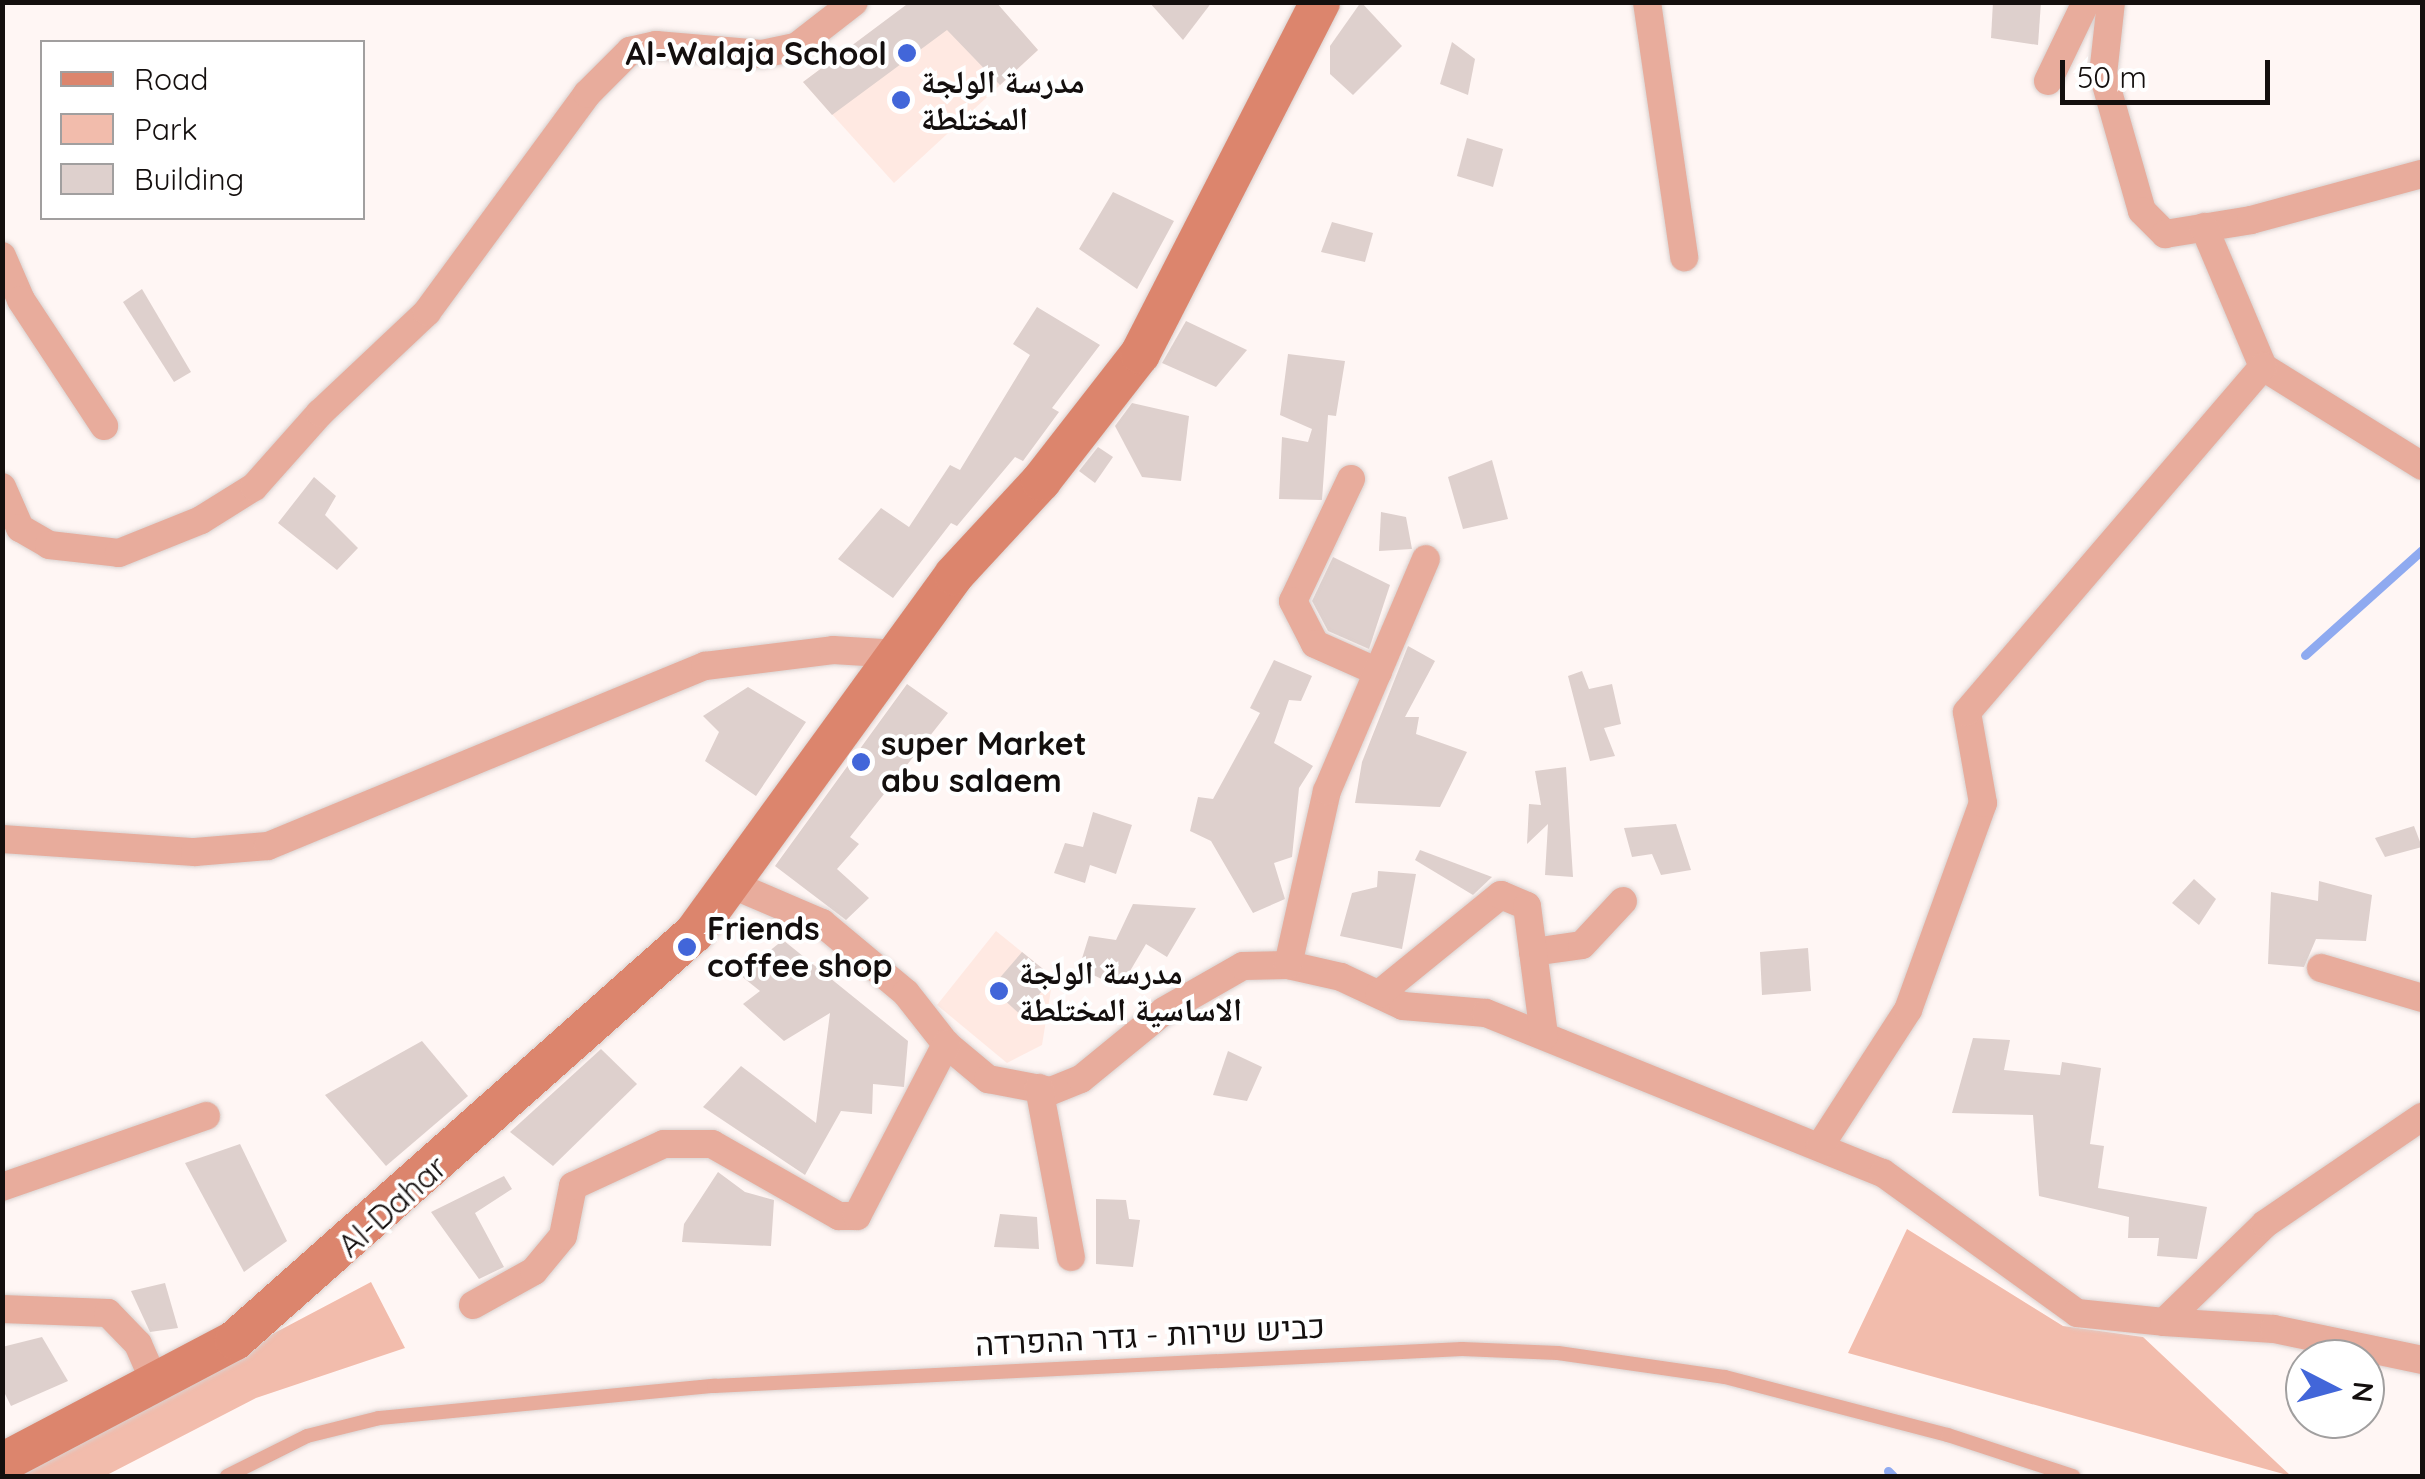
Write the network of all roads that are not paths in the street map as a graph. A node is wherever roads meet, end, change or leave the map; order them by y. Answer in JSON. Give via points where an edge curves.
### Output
{"nodes":[{"id":1,"x":854,"y":2,"type":"edge"},
{"id":2,"x":1320,"y":2,"type":"edge"},
{"id":3,"x":1647,"y":2,"type":"edge"},
{"id":4,"x":2086,"y":2,"type":"edge"},
{"id":5,"x":2111,"y":2,"type":"edge"},
{"id":6,"x":2048,"y":81,"type":"dead end"},
{"id":7,"x":2422,"y":174,"type":"edge"},
{"id":8,"x":2204,"y":227,"type":"junction"},
{"id":9,"x":2,"y":256,"type":"edge"},
{"id":10,"x":1684,"y":257,"type":"dead end"},
{"id":11,"x":2263,"y":367,"type":"junction"},
{"id":12,"x":104,"y":426,"type":"dead end"},
{"id":13,"x":2422,"y":466,"type":"edge"},
{"id":14,"x":1351,"y":479,"type":"dead end"},
{"id":15,"x":2,"y":486,"type":"edge"},
{"id":16,"x":1426,"y":559,"type":"dead end"},
{"id":17,"x":899,"y":654,"type":"junction"},
{"id":18,"x":1378,"y":672,"type":"junction"},
{"id":19,"x":2,"y":839,"type":"edge"},
{"id":20,"x":733,"y":885,"type":"junction"},
{"id":21,"x":1623,"y":901,"type":"dead end"},
{"id":22,"x":1533,"y":952,"type":"junction"},
{"id":23,"x":1288,"y":964,"type":"junction"},
{"id":24,"x":2320,"y":968,"type":"dead end"},
{"id":25,"x":1378,"y":994,"type":"junction"},
{"id":26,"x":2422,"y":998,"type":"edge"},
{"id":27,"x":1544,"y":1036,"type":"junction"},
{"id":28,"x":946,"y":1044,"type":"junction"},
{"id":29,"x":1039,"y":1088,"type":"junction"},
{"id":30,"x":206,"y":1116,"type":"dead end"},
{"id":31,"x":2422,"y":1118,"type":"edge"},
{"id":32,"x":1820,"y":1146,"type":"junction"},
{"id":33,"x":2,"y":1187,"type":"edge"},
{"id":34,"x":1071,"y":1257,"type":"dead end"},
{"id":35,"x":472,"y":1306,"type":"dead end"},
{"id":36,"x":2,"y":1308,"type":"edge"},
{"id":37,"x":2164,"y":1322,"type":"junction"},
{"id":38,"x":2422,"y":1360,"type":"edge"},
{"id":39,"x":154,"y":1383,"type":"junction"},
{"id":40,"x":2,"y":1463,"type":"edge"},
{"id":41,"x":228,"y":1476,"type":"edge"},
{"id":42,"x":2073,"y":1476,"type":"edge"}],
"edges":[{"from":1,"to":15,"type":"street","via":[[796,47],[656,45],[630,51],[587,94],[427,312],[320,412],[254,488],[201,520],[119,553],[48,545],[20,528]]},
{"from":2,"to":17,"type":"street","name":"Al-Dahar","via":[[1140,354],[1041,481],[954,575]]},
{"from":3,"to":10,"type":"street"},
{"from":4,"to":6,"type":"street"},
{"from":5,"to":8,"type":"street","via":[[2103,74],[2142,211],[2165,234]]},
{"from":7,"to":8,"type":"street"},
{"from":8,"to":11,"type":"street"},
{"from":9,"to":12,"type":"street","via":[[21,300]]},
{"from":11,"to":13,"type":"street"},
{"from":11,"to":32,"type":"street","via":[[1967,712],[1983,803],[1908,1010]]},
{"from":14,"to":18,"type":"street","via":[[1293,601],[1316,644]]},
{"from":16,"to":18,"type":"street"},
{"from":17,"to":19,"type":"street","via":[[832,650],[704,666],[268,846],[195,852]]},
{"from":17,"to":20,"type":"street","name":"Al-Dahar"},
{"from":18,"to":23,"type":"street","via":[[1327,791]]},
{"from":20,"to":28,"type":"street","via":[[822,923],[906,992]]},
{"from":20,"to":39,"type":"street","name":"Al-Dahar","via":[[694,933],[334,1258],[235,1340]]},
{"from":21,"to":22,"type":"street","via":[[1582,944]]},
{"from":22,"to":25,"type":"street","via":[[1527,906],[1501,894]]},
{"from":22,"to":27,"type":"street"},
{"from":23,"to":25,"type":"street"},
{"from":23,"to":29,"type":"street","via":[[1243,966],[1164,1010],[1081,1079]]},
{"from":24,"to":26,"type":"street"},
{"from":25,"to":27,"type":"street","via":[[1403,1006],[1486,1013]]},
{"from":27,"to":32,"type":"street"},
{"from":28,"to":29,"type":"street","via":[[988,1079]]},
{"from":28,"to":35,"type":"street","via":[[857,1216],[839,1216],[712,1144],[664,1144],[573,1186],[564,1236],[534,1271]]},
{"from":29,"to":34,"type":"street"},
{"from":30,"to":33,"type":"street"},
{"from":31,"to":37,"type":"street","via":[[2265,1224]]},
{"from":32,"to":37,"type":"street","via":[[1884,1173],[2077,1313]]},
{"from":36,"to":39,"type":"street","via":[[108,1313],[138,1344]]},
{"from":37,"to":38,"type":"street","via":[[2274,1330]]},
{"from":39,"to":40,"type":"street","name":"Al-Dahar"},
{"from":41,"to":42,"type":"lane","name":"כביש שירות - גדר ההפרדה","via":[[307,1436],[379,1418],[733,1385],[1462,1349],[1558,1353],[1725,1377],[1948,1435]]}]}
